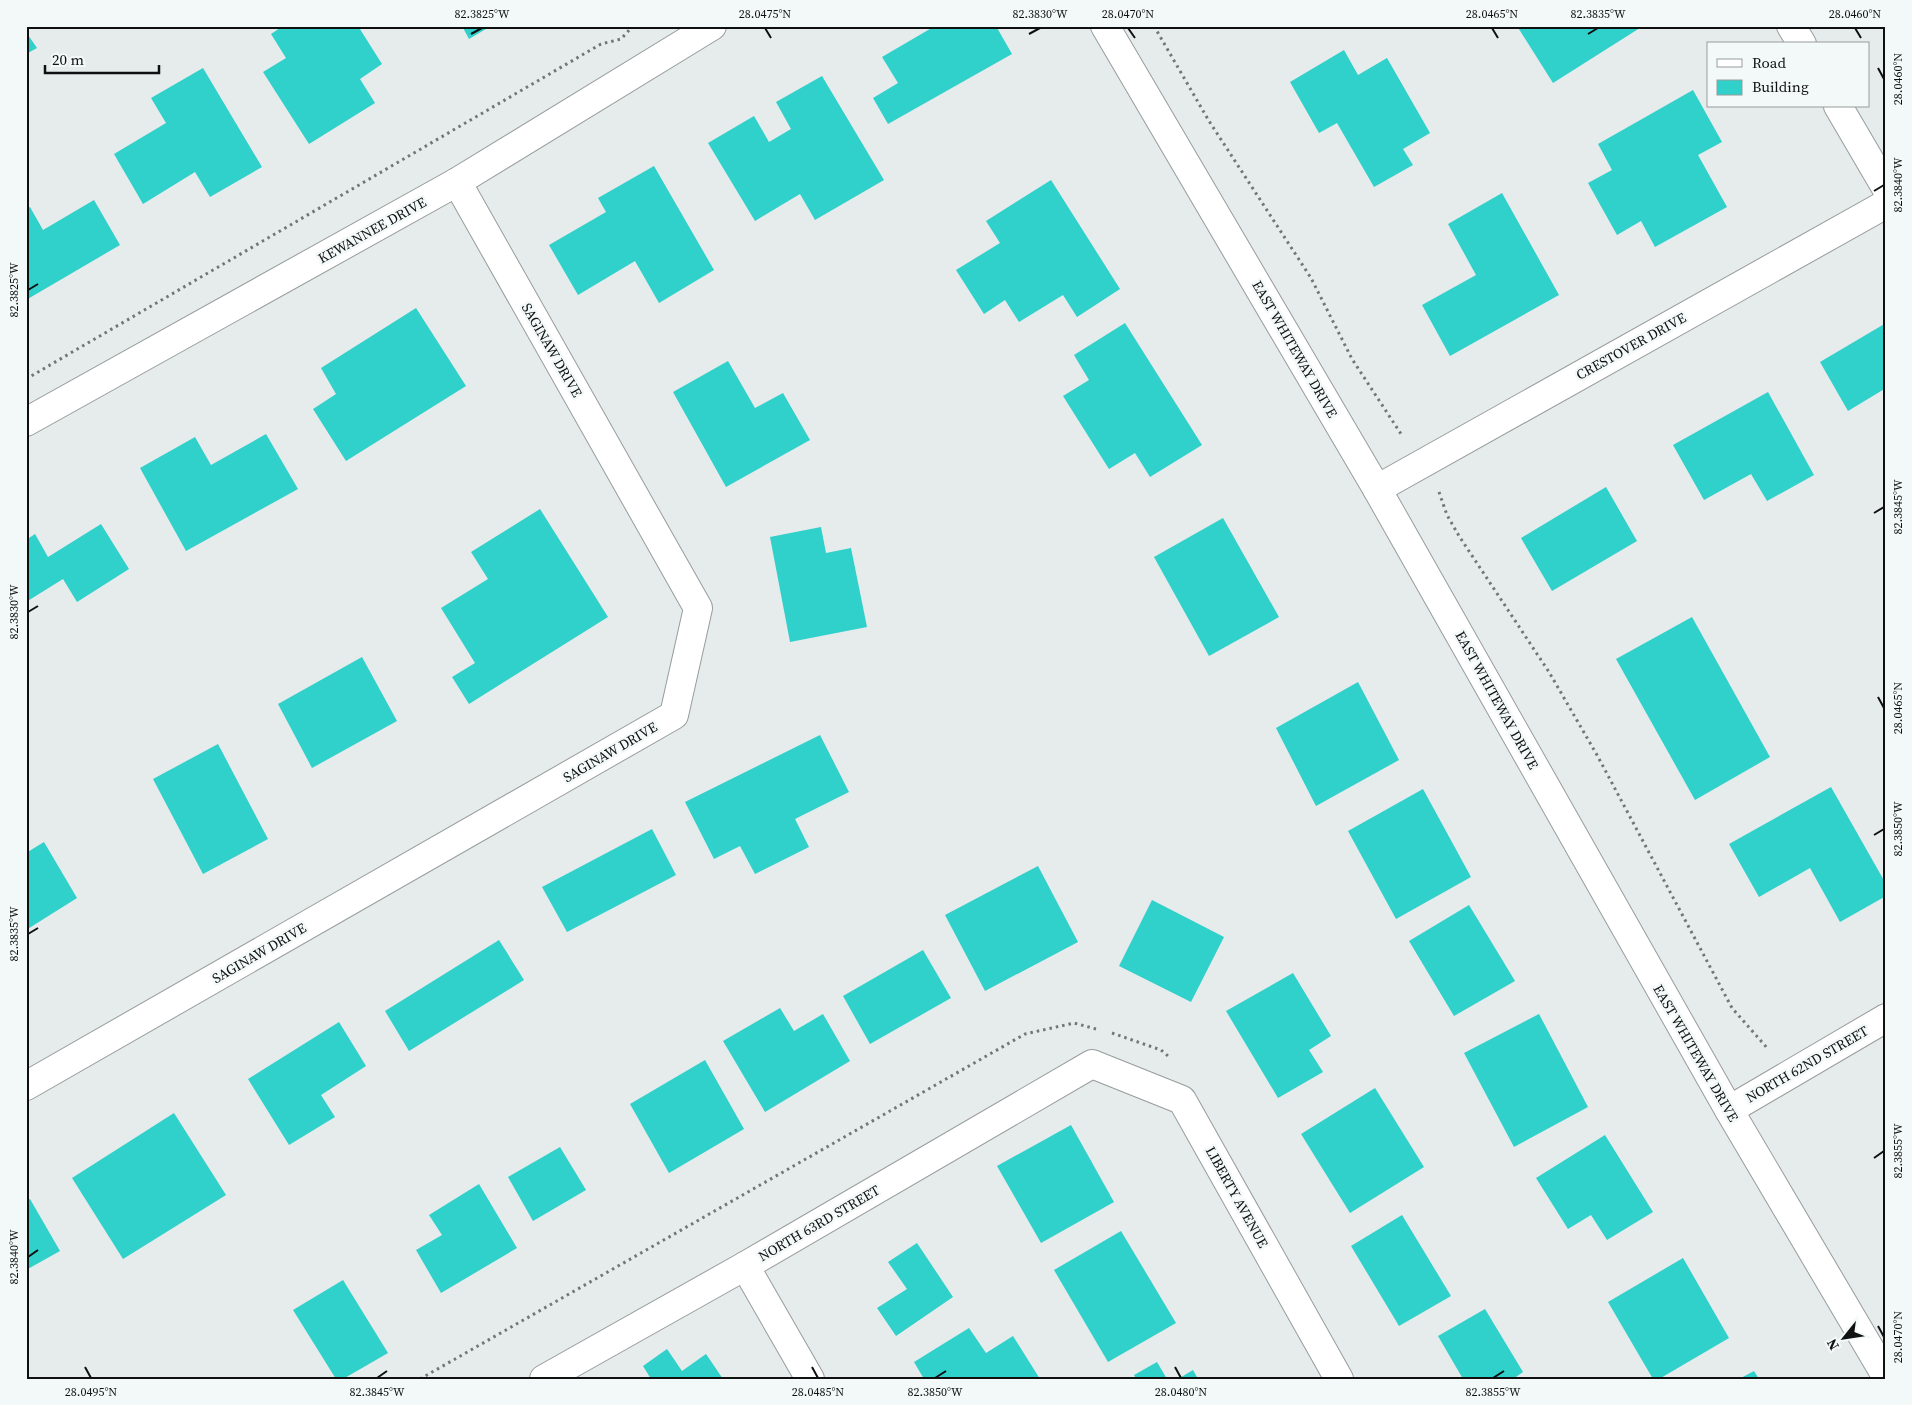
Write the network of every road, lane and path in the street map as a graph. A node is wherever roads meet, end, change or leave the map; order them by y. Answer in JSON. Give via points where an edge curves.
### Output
{"nodes":[{"id":1,"x":633,"y":26,"type":"edge"},
{"id":2,"x":712,"y":26,"type":"edge"},
{"id":3,"x":1105,"y":26,"type":"edge"},
{"id":4,"x":1154,"y":26,"type":"edge"},
{"id":5,"x":1792,"y":26,"type":"edge"},
{"id":6,"x":1801,"y":42,"type":"edge"},
{"id":7,"x":1839,"y":108,"type":"edge"},
{"id":8,"x":457,"y":182,"type":"junction"},
{"id":9,"x":1886,"y":188,"type":"edge"},
{"id":10,"x":1886,"y":204,"type":"edge"},
{"id":11,"x":26,"y":379,"type":"edge"},
{"id":12,"x":26,"y":422,"type":"edge"},
{"id":13,"x":1422,"y":464,"type":"junction"},
{"id":14,"x":1377,"y":489,"type":"junction"},
{"id":15,"x":1886,"y":1018,"type":"edge"},
{"id":16,"x":1092,"y":1064,"type":"joint"},
{"id":17,"x":1787,"y":1076,"type":"junction"},
{"id":18,"x":26,"y":1086,"type":"edge"},
{"id":19,"x":1729,"y":1110,"type":"junction"},
{"id":20,"x":745,"y":1266,"type":"junction"},
{"id":21,"x":1886,"y":1376,"type":"edge"},
{"id":22,"x":544,"y":1379,"type":"edge"},
{"id":23,"x":810,"y":1379,"type":"edge"},
{"id":24,"x":1339,"y":1379,"type":"edge"}],
"edges":[{"from":1,"to":11,"type":"path","via":[[621,39],[601,44]]},
{"from":2,"to":8,"type":"street","name":"KEWANNEE DRIVE"},
{"from":3,"to":14,"type":"street","name":"EAST WHITEWAY DRIVE"},
{"from":4,"to":13,"type":"path","via":[[1209,121],[1311,278],[1352,359]]},
{"from":5,"to":6,"type":"street"},
{"from":7,"to":9,"type":"street"},
{"from":8,"to":12,"type":"street","name":"KEWANNEE DRIVE"},
{"from":8,"to":18,"type":"street","name":"SAGINAW DRIVE","via":[[698,608],[674,715]]},
{"from":10,"to":13,"type":"street","name":"CRESTOVER DRIVE"},
{"from":13,"to":14,"type":"street","name":"CRESTOVER DRIVE"},
{"from":13,"to":17,"type":"path","via":[[1435,483],[1460,536],[1549,672],[1597,755],[1732,1008],[1762,1041]]},
{"from":14,"to":19,"type":"street","name":"EAST WHITEWAY DRIVE"},
{"from":15,"to":17,"type":"street","name":"NORTH 62ND STREET"},
{"from":16,"to":20,"type":"street","name":"NORTH 63RD STREET"},
{"from":16,"to":24,"type":"street","name":"LIBERTY AVENUE","via":[[1182,1100]]},
{"from":17,"to":19,"type":"street","name":"NORTH 62ND STREET"},
{"from":19,"to":21,"type":"street","name":"EAST WHITEWAY DRIVE"},
{"from":20,"to":22,"type":"street","name":"NORTH 63RD STREET"},
{"from":20,"to":23,"type":"street"}]}
